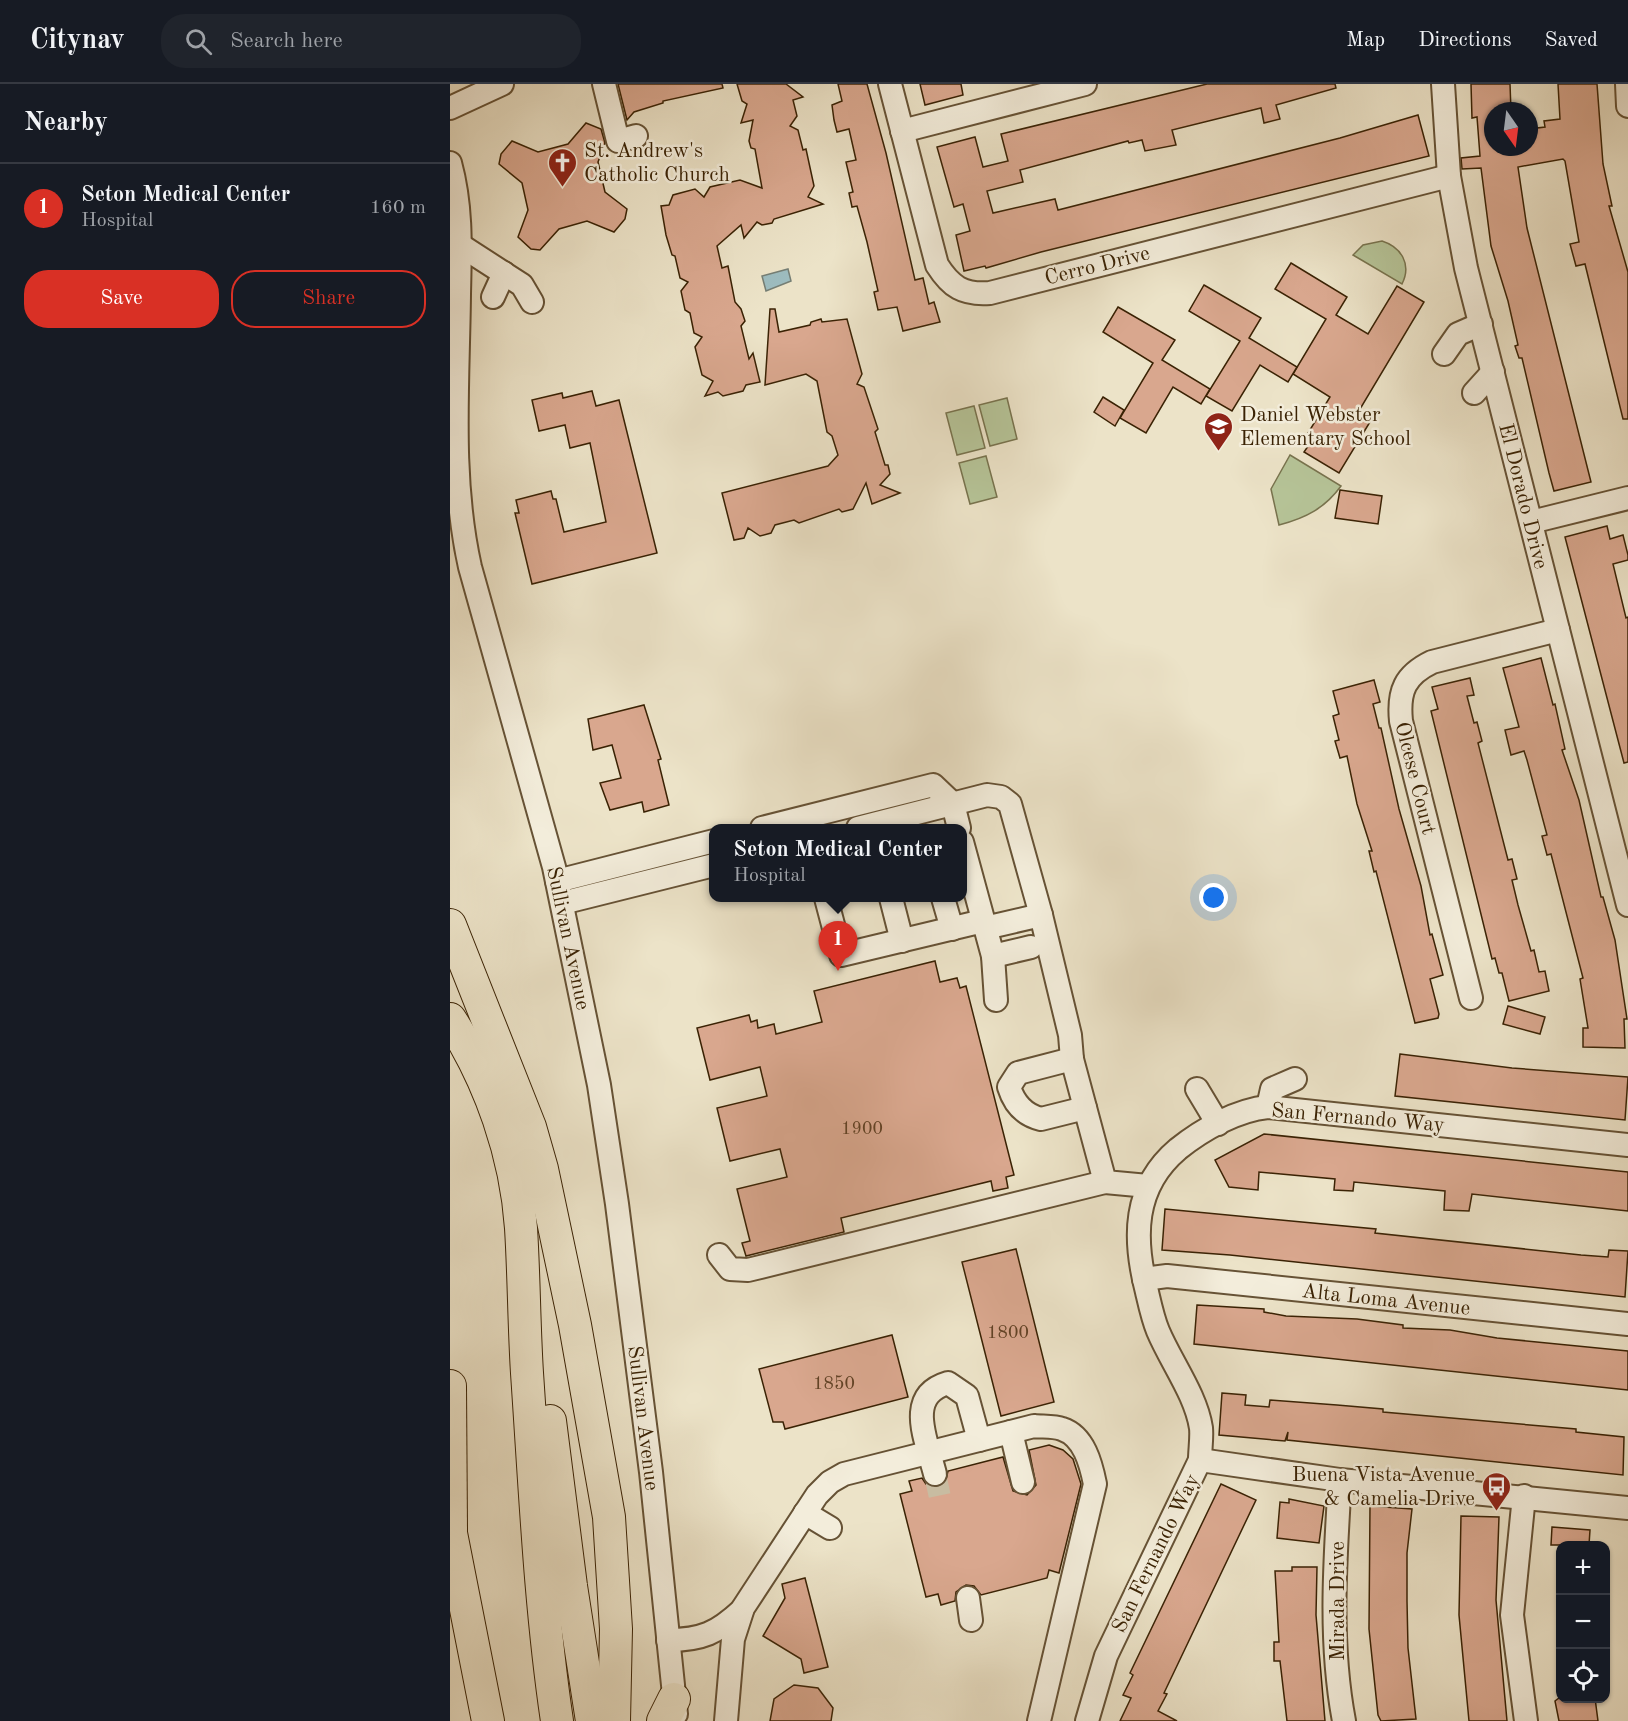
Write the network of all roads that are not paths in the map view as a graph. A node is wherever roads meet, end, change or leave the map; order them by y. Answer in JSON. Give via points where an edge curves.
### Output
{"nodes":[{"id":1,"x":502,"y":84,"type":"edge"},
{"id":2,"x":604,"y":84,"type":"edge"},
{"id":3,"x":890,"y":84,"type":"edge"},
{"id":4,"x":1085,"y":84,"type":"edge"},
{"id":5,"x":1443,"y":84,"type":"edge"},
{"id":6,"x":1627,"y":84,"type":"edge"},
{"id":7,"x":1628,"y":106,"type":"edge"},
{"id":8,"x":450,"y":108,"type":"edge"},
{"id":9,"x":902,"y":130,"type":"junction"},
{"id":10,"x":627,"y":138,"type":"dead end"},
{"id":11,"x":450,"y":163,"type":"edge"},
{"id":12,"x":1449,"y":176,"type":"junction"},
{"id":13,"x":460,"y":245,"type":"junction"},
{"id":14,"x":504,"y":273,"type":"junction"},
{"id":15,"x":493,"y":297,"type":"dead end"},
{"id":16,"x":532,"y":302,"type":"dead end"},
{"id":17,"x":1481,"y":324,"type":"junction"},
{"id":18,"x":1444,"y":354,"type":"dead end"},
{"id":19,"x":1493,"y":372,"type":"junction"},
{"id":20,"x":1474,"y":393,"type":"dead end"},
{"id":21,"x":1628,"y":498,"type":"edge"},
{"id":22,"x":1531,"y":522,"type":"junction"},
{"id":23,"x":1558,"y":630,"type":"junction"},
{"id":24,"x":887,"y":797,"type":"junction"},
{"id":25,"x":952,"y":804,"type":"junction"},
{"id":26,"x":924,"y":820,"type":"edge"},
{"id":27,"x":866,"y":823,"type":"edge"},
{"id":28,"x":845,"y":824,"type":"edge"},
{"id":29,"x":958,"y":824,"type":"edge"},
{"id":30,"x":709,"y":842,"type":"edge"},
{"id":31,"x":669,"y":852,"type":"junction"},
{"id":32,"x":967,"y":858,"type":"edge"},
{"id":33,"x":709,"y":866,"type":"edge"},
{"id":34,"x":611,"y":867,"type":"junction"},
{"id":35,"x":675,"y":875,"type":"junction"},
{"id":36,"x":557,"y":881,"type":"junction"},
{"id":37,"x":627,"y":894,"type":"junction"},
{"id":38,"x":827,"y":902,"type":"edge"},
{"id":39,"x":892,"y":902,"type":"edge"},
{"id":40,"x":945,"y":902,"type":"edge"},
{"id":41,"x":562,"y":903,"type":"junction"},
{"id":42,"x":1628,"y":905,"type":"edge"},
{"id":43,"x":1041,"y":915,"type":"junction"},
{"id":44,"x":450,"y":925,"type":"edge"},
{"id":45,"x":984,"y":925,"type":"junction"},
{"id":46,"x":952,"y":929,"type":"junction"},
{"id":47,"x":902,"y":941,"type":"junction"},
{"id":48,"x":1031,"y":947,"type":"dead end"},
{"id":49,"x":993,"y":956,"type":"junction"},
{"id":50,"x":1471,"y":998,"type":"dead end"},
{"id":51,"x":996,"y":1000,"type":"dead end"},
{"id":52,"x":458,"y":1032,"type":"edge"},
{"id":53,"x":1072,"y":1059,"type":"junction"},
{"id":54,"x":1295,"y":1079,"type":"dead end"},
{"id":55,"x":1197,"y":1089,"type":"dead end"},
{"id":56,"x":1268,"y":1107,"type":"junction"},
{"id":57,"x":1085,"y":1108,"type":"junction"},
{"id":58,"x":1218,"y":1124,"type":"junction"},
{"id":59,"x":1628,"y":1145,"type":"edge"},
{"id":60,"x":1105,"y":1182,"type":"junction"},
{"id":61,"x":1148,"y":1186,"type":"junction"},
{"id":62,"x":521,"y":1228,"type":"junction"},
{"id":63,"x":558,"y":1246,"type":"junction"},
{"id":64,"x":719,"y":1255,"type":"dead end"},
{"id":65,"x":1144,"y":1279,"type":"junction"},
{"id":66,"x":1628,"y":1324,"type":"edge"},
{"id":67,"x":450,"y":1386,"type":"edge"},
{"id":68,"x":1011,"y":1432,"type":"junction"},
{"id":69,"x":979,"y":1440,"type":"junction"},
{"id":70,"x":1200,"y":1460,"type":"junction"},
{"id":71,"x":933,"y":1463,"type":"junction"},
{"id":72,"x":1340,"y":1480,"type":"junction"},
{"id":73,"x":1023,"y":1482,"type":"dead end"},
{"id":74,"x":1524,"y":1496,"type":"junction"},
{"id":75,"x":1628,"y":1508,"type":"edge"},
{"id":76,"x":805,"y":1514,"type":"junction"},
{"id":77,"x":830,"y":1528,"type":"dead end"},
{"id":78,"x":450,"y":1529,"type":"edge"},
{"id":79,"x":743,"y":1608,"type":"junction"},
{"id":80,"x":668,"y":1640,"type":"junction"},
{"id":81,"x":585,"y":1669,"type":"junction"},
{"id":82,"x":671,"y":1714,"type":"edge"},
{"id":83,"x":489,"y":1721,"type":"edge"},
{"id":84,"x":557,"y":1721,"type":"edge"},
{"id":85,"x":592,"y":1721,"type":"edge"},
{"id":86,"x":614,"y":1721,"type":"edge"},
{"id":87,"x":726,"y":1721,"type":"edge"},
{"id":88,"x":1039,"y":1721,"type":"edge"},
{"id":89,"x":1088,"y":1721,"type":"edge"},
{"id":90,"x":1344,"y":1721,"type":"edge"},
{"id":91,"x":1526,"y":1721,"type":"edge"}],
"edges":[{"from":1,"to":8,"type":"street"},
{"from":2,"to":10,"type":"street"},
{"from":3,"to":9,"type":"street","name":"Cerro Drive"},
{"from":4,"to":9,"type":"street"},
{"from":5,"to":12,"type":"street","name":"El Dorado Drive"},
{"from":6,"to":7,"type":"street"},
{"from":9,"to":12,"type":"street","name":"Cerro Drive","via":[[937,265],[958,290],[974,294]]},
{"from":11,"to":13,"type":"street","name":"Sullivan Avenue","via":[[458,197]]},
{"from":12,"to":17,"type":"street","name":"El Dorado Drive"},
{"from":13,"to":14,"type":"street"},
{"from":13,"to":36,"type":"street","name":"Sullivan Avenue","via":[[456,468],[460,519]]},
{"from":14,"to":15,"type":"street"},
{"from":14,"to":16,"type":"street","via":[[522,285]]},
{"from":17,"to":18,"type":"street","via":[[1458,334]]},
{"from":17,"to":19,"type":"street","name":"El Dorado Drive"},
{"from":19,"to":20,"type":"street"},
{"from":19,"to":22,"type":"street","name":"El Dorado Drive"},
{"from":21,"to":22,"type":"street"},
{"from":22,"to":23,"type":"street","name":"El Dorado Drive"},
{"from":23,"to":42,"type":"street","name":"El Dorado Drive"},
{"from":23,"to":50,"type":"street","name":"Olcese Court","via":[[1432,662],[1416,670],[1404,686],[1399,703]]},
{"from":24,"to":25,"type":"street","via":[[933,785]]},
{"from":24,"to":27,"type":"street"},
{"from":24,"to":27,"type":"street"},
{"from":25,"to":26,"type":"street"},
{"from":25,"to":29,"type":"street"},
{"from":25,"to":43,"type":"street","via":[[993,795],[1010,804]]},
{"from":26,"to":27,"type":"street"},
{"from":27,"to":28,"type":"street"},
{"from":30,"to":31,"type":"street"},
{"from":31,"to":34,"type":"street"},
{"from":31,"to":35,"type":"street"},
{"from":32,"to":45,"type":"street"},
{"from":33,"to":35,"type":"street"},
{"from":34,"to":36,"type":"street"},
{"from":34,"to":37,"type":"street"},
{"from":35,"to":37,"type":"street"},
{"from":36,"to":41,"type":"street","name":"Sullivan Avenue"},
{"from":37,"to":41,"type":"street"},
{"from":38,"to":47,"type":"street","via":[[841,955]]},
{"from":39,"to":47,"type":"street"},
{"from":40,"to":46,"type":"street"},
{"from":41,"to":80,"type":"street","name":"Sullivan Avenue","via":[[612,1164]]},
{"from":43,"to":45,"type":"street"},
{"from":43,"to":53,"type":"street","via":[[1052,988]]},
{"from":44,"to":63,"type":"highway","via":[[530,1127]]},
{"from":45,"to":46,"type":"street"},
{"from":45,"to":49,"type":"street"},
{"from":46,"to":47,"type":"street"},
{"from":48,"to":49,"type":"street"},
{"from":49,"to":51,"type":"street"},
{"from":52,"to":62,"type":"highway","via":[[488,1093],[507,1147]]},
{"from":53,"to":57,"type":"street"},
{"from":53,"to":57,"type":"street","via":[[1018,1073],[1009,1087],[1017,1104],[1041,1119]]},
{"from":54,"to":56,"type":"street","via":[[1272,1089]]},
{"from":55,"to":58,"type":"street"},
{"from":56,"to":58,"type":"street","name":"San Fernando Way","via":[[1248,1109]]},
{"from":56,"to":59,"type":"street","name":"San Fernando Way","via":[[1374,1109]]},
{"from":57,"to":60,"type":"street"},
{"from":58,"to":61,"type":"street","name":"San Fernando Way","via":[[1172,1155]]},
{"from":60,"to":61,"type":"street"},
{"from":60,"to":64,"type":"street","via":[[748,1270],[730,1269]]},
{"from":61,"to":65,"type":"street","name":"San Fernando Way","via":[[1138,1219]]},
{"from":62,"to":81,"type":"highway"},
{"from":62,"to":84,"type":"highway","via":[[539,1554]]},
{"from":63,"to":81,"type":"highway","via":[[567,1331]]},
{"from":63,"to":86,"type":"highway","via":[[601,1457],[609,1517],[615,1590]]},
{"from":65,"to":66,"type":"street","name":"Alta Loma Avenue","via":[[1167,1276]]},
{"from":65,"to":70,"type":"street","name":"San Fernando Way","via":[[1157,1329],[1201,1428]]},
{"from":67,"to":78,"type":"highway"},
{"from":68,"to":69,"type":"street"},
{"from":68,"to":73,"type":"street"},
{"from":68,"to":88,"type":"street","via":[[1034,1426],[1063,1429],[1089,1456],[1095,1484]]},
{"from":69,"to":71,"type":"street"},
{"from":69,"to":71,"type":"street","via":[[967,1396],[948,1383],[935,1387],[924,1398],[920,1410]]},
{"from":70,"to":72,"type":"street"},
{"from":70,"to":89,"type":"street","name":"San Fernando Way","via":[[1106,1656]]},
{"from":71,"to":76,"type":"street","via":[[844,1474],[830,1482]]},
{"from":72,"to":74,"type":"street"},
{"from":72,"to":90,"type":"street","name":"Mirada Drive","via":[[1334,1580],[1338,1693]]},
{"from":74,"to":75,"type":"street"},
{"from":74,"to":91,"type":"street","via":[[1512,1615]]},
{"from":76,"to":77,"type":"street"},
{"from":76,"to":79,"type":"street"},
{"from":78,"to":83,"type":"highway"},
{"from":79,"to":80,"type":"street","via":[[712,1633],[692,1640]]},
{"from":79,"to":87,"type":"street","via":[[732,1638]]},
{"from":80,"to":82,"type":"street","name":"Sullivan Avenue"},
{"from":81,"to":85,"type":"highway"}]}
